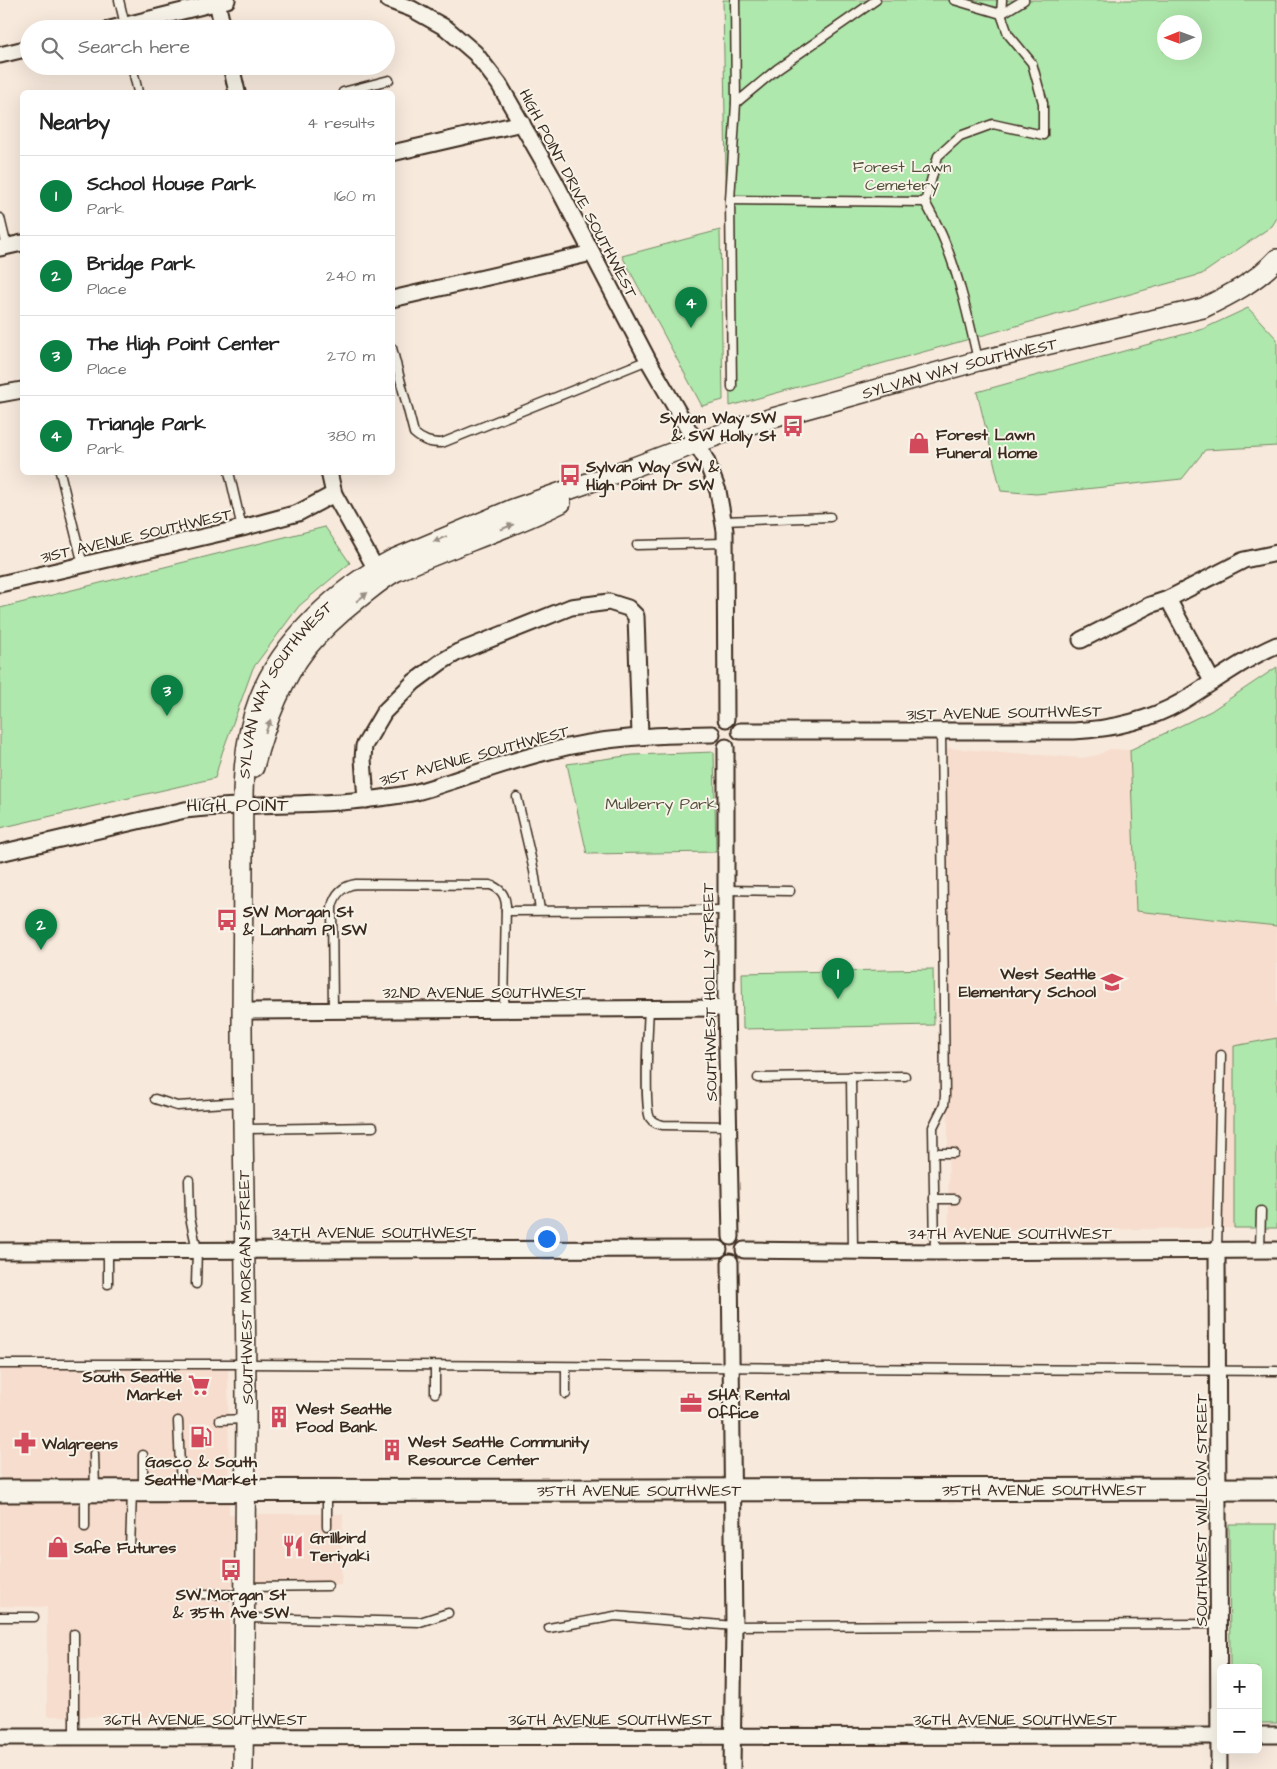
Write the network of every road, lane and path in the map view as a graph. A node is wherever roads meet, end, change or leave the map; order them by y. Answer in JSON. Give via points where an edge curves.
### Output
{"nodes":[{"id":1,"x":118,"y":0,"type":"edge"},
{"id":2,"x":388,"y":0,"type":"edge"},
{"id":3,"x":735,"y":0,"type":"edge"},
{"id":4,"x":876,"y":0,"type":"edge"},
{"id":5,"x":954,"y":0,"type":"edge"},
{"id":6,"x":1002,"y":0,"type":"edge"},
{"id":7,"x":1024,"y":0,"type":"edge"},
{"id":8,"x":222,"y":1,"type":"edge"},
{"id":9,"x":1001,"y":14,"type":"junction"},
{"id":10,"x":119,"y":20,"type":"edge"},
{"id":11,"x":147,"y":20,"type":"edge"},
{"id":12,"x":223,"y":20,"type":"edge"},
{"id":13,"x":20,"y":50,"type":"edge"},
{"id":14,"x":0,"y":55,"type":"edge"},
{"id":15,"x":134,"y":75,"type":"edge"},
{"id":16,"x":233,"y":75,"type":"edge"},
{"id":17,"x":389,"y":80,"type":"dead end"},
{"id":18,"x":138,"y":90,"type":"edge"},
{"id":19,"x":237,"y":90,"type":"edge"},
{"id":20,"x":352,"y":90,"type":"edge"},
{"id":21,"x":736,"y":103,"type":"junction"},
{"id":22,"x":522,"y":123,"type":"junction"},
{"id":23,"x":395,"y":153,"type":"edge"},
{"id":24,"x":730,"y":200,"type":"junction"},
{"id":25,"x":925,"y":202,"type":"junction"},
{"id":26,"x":0,"y":218,"type":"edge"},
{"id":27,"x":20,"y":244,"type":"edge"},
{"id":28,"x":3,"y":248,"type":"edge"},
{"id":29,"x":592,"y":253,"type":"junction"},
{"id":30,"x":1277,"y":259,"type":"edge"},
{"id":31,"x":395,"y":298,"type":"edge"},
{"id":32,"x":395,"y":360,"type":"edge"},
{"id":33,"x":648,"y":360,"type":"junction"},
{"id":34,"x":978,"y":361,"type":"junction"},
{"id":35,"x":732,"y":387,"type":"dead end"},
{"id":36,"x":20,"y":390,"type":"edge"},
{"id":37,"x":0,"y":394,"type":"edge"},
{"id":38,"x":697,"y":443,"type":"junction"},
{"id":39,"x":61,"y":475,"type":"edge"},
{"id":40,"x":229,"y":475,"type":"edge"},
{"id":41,"x":330,"y":475,"type":"edge"},
{"id":42,"x":334,"y":494,"type":"junction"},
{"id":43,"x":830,"y":517,"type":"dead end"},
{"id":44,"x":724,"y":521,"type":"junction"},
{"id":45,"x":242,"y":528,"type":"junction"},
{"id":46,"x":725,"y":543,"type":"junction"},
{"id":47,"x":636,"y":544,"type":"dead end"},
{"id":48,"x":1277,"y":553,"type":"edge"},
{"id":49,"x":82,"y":565,"type":"junction"},
{"id":50,"x":379,"y":575,"type":"junction"},
{"id":51,"x":0,"y":584,"type":"edge"},
{"id":52,"x":1168,"y":599,"type":"junction"},
{"id":53,"x":1081,"y":640,"type":"dead end"},
{"id":54,"x":1277,"y":645,"type":"edge"},
{"id":55,"x":1212,"y":681,"type":"junction"},
{"id":56,"x":726,"y":719,"type":"junction"},
{"id":57,"x":740,"y":731,"type":"junction"},
{"id":58,"x":941,"y":731,"type":"junction"},
{"id":59,"x":712,"y":734,"type":"junction"},
{"id":60,"x":640,"y":736,"type":"junction"},
{"id":61,"x":726,"y":747,"type":"junction"},
{"id":62,"x":517,"y":797,"type":"dead end"},
{"id":63,"x":366,"y":800,"type":"junction"},
{"id":64,"x":243,"y":806,"type":"junction"},
{"id":65,"x":0,"y":853,"type":"edge"},
{"id":66,"x":726,"y":890,"type":"junction"},
{"id":67,"x":790,"y":891,"type":"dead end"},
{"id":68,"x":540,"y":910,"type":"junction"},
{"id":69,"x":726,"y":910,"type":"junction"},
{"id":70,"x":506,"y":911,"type":"junction"},
{"id":71,"x":649,"y":1008,"type":"junction"},
{"id":72,"x":726,"y":1008,"type":"junction"},
{"id":73,"x":504,"y":1009,"type":"junction"},
{"id":74,"x":332,"y":1010,"type":"junction"},
{"id":75,"x":242,"y":1011,"type":"junction"},
{"id":76,"x":1221,"y":1055,"type":"dead end"},
{"id":77,"x":851,"y":1076,"type":"junction"},
{"id":78,"x":905,"y":1076,"type":"dead end"},
{"id":79,"x":758,"y":1078,"type":"dead end"},
{"id":80,"x":155,"y":1099,"type":"dead end"},
{"id":81,"x":243,"y":1102,"type":"junction"},
{"id":82,"x":728,"y":1126,"type":"junction"},
{"id":83,"x":373,"y":1127,"type":"dead end"},
{"id":84,"x":243,"y":1129,"type":"junction"},
{"id":85,"x":934,"y":1153,"type":"junction"},
{"id":86,"x":954,"y":1153,"type":"dead end"},
{"id":87,"x":189,"y":1180,"type":"dead end"},
{"id":88,"x":934,"y":1199,"type":"junction"},
{"id":89,"x":955,"y":1199,"type":"dead end"},
{"id":90,"x":1261,"y":1211,"type":"dead end"},
{"id":91,"x":731,"y":1237,"type":"junction"},
{"id":92,"x":719,"y":1249,"type":"junction"},
{"id":93,"x":108,"y":1250,"type":"junction"},
{"id":94,"x":197,"y":1250,"type":"junction"},
{"id":95,"x":245,"y":1250,"type":"junction"},
{"id":96,"x":744,"y":1250,"type":"junction"},
{"id":97,"x":1260,"y":1250,"type":"junction"},
{"id":98,"x":1277,"y":1250,"type":"edge"},
{"id":99,"x":0,"y":1251,"type":"edge"},
{"id":100,"x":853,"y":1251,"type":"junction"},
{"id":101,"x":1217,"y":1251,"type":"junction"},
{"id":102,"x":935,"y":1252,"type":"junction"},
{"id":103,"x":730,"y":1262,"type":"junction"},
{"id":104,"x":108,"y":1284,"type":"dead end"},
{"id":105,"x":196,"y":1284,"type":"dead end"},
{"id":106,"x":0,"y":1364,"type":"edge"},
{"id":107,"x":92,"y":1364,"type":"junction"},
{"id":108,"x":141,"y":1364,"type":"junction"},
{"id":109,"x":246,"y":1364,"type":"junction"},
{"id":110,"x":435,"y":1366,"type":"junction"},
{"id":111,"x":566,"y":1367,"type":"junction"},
{"id":112,"x":732,"y":1368,"type":"junction"},
{"id":113,"x":1218,"y":1371,"type":"junction"},
{"id":114,"x":1277,"y":1371,"type":"edge"},
{"id":115,"x":92,"y":1374,"type":"dead end"},
{"id":116,"x":141,"y":1374,"type":"dead end"},
{"id":117,"x":435,"y":1393,"type":"dead end"},
{"id":118,"x":566,"y":1394,"type":"dead end"},
{"id":119,"x":246,"y":1419,"type":"junction"},
{"id":120,"x":220,"y":1420,"type":"dead end"},
{"id":121,"x":178,"y":1421,"type":"dead end"},
{"id":122,"x":94,"y":1454,"type":"dead end"},
{"id":123,"x":143,"y":1455,"type":"dead end"},
{"id":124,"x":1219,"y":1489,"type":"junction"},
{"id":125,"x":1277,"y":1489,"type":"edge"},
{"id":126,"x":733,"y":1490,"type":"junction"},
{"id":127,"x":0,"y":1491,"type":"edge"},
{"id":128,"x":90,"y":1491,"type":"junction"},
{"id":129,"x":138,"y":1491,"type":"junction"},
{"id":130,"x":181,"y":1491,"type":"junction"},
{"id":131,"x":246,"y":1491,"type":"junction"},
{"id":132,"x":327,"y":1491,"type":"junction"},
{"id":133,"x":85,"y":1526,"type":"dead end"},
{"id":134,"x":327,"y":1526,"type":"dead end"},
{"id":135,"x":130,"y":1548,"type":"dead end"},
{"id":136,"x":328,"y":1586,"type":"dead end"},
{"id":137,"x":245,"y":1591,"type":"junction"},
{"id":138,"x":201,"y":1594,"type":"dead end"},
{"id":139,"x":448,"y":1613,"type":"dead end"},
{"id":140,"x":0,"y":1617,"type":"edge"},
{"id":141,"x":34,"y":1617,"type":"dead end"},
{"id":142,"x":244,"y":1618,"type":"junction"},
{"id":143,"x":1219,"y":1624,"type":"junction"},
{"id":144,"x":734,"y":1626,"type":"junction"},
{"id":145,"x":549,"y":1628,"type":"dead end"},
{"id":146,"x":74,"y":1634,"type":"dead end"},
{"id":147,"x":1220,"y":1709,"type":"edge"},
{"id":148,"x":1262,"y":1735,"type":"edge"},
{"id":149,"x":1277,"y":1735,"type":"edge"},
{"id":150,"x":243,"y":1736,"type":"junction"},
{"id":151,"x":1217,"y":1736,"type":"edge"},
{"id":152,"x":0,"y":1737,"type":"edge"},
{"id":153,"x":74,"y":1737,"type":"junction"},
{"id":154,"x":733,"y":1737,"type":"junction"},
{"id":155,"x":1219,"y":1754,"type":"edge"},
{"id":156,"x":243,"y":1769,"type":"edge"},
{"id":157,"x":732,"y":1769,"type":"edge"},
{"id":158,"x":1219,"y":1769,"type":"edge"}],
"edges":[{"from":1,"to":10,"type":"lane"},
{"from":2,"to":22,"type":"street","name":"HIGH POINT DRIVE SOUTHWEST","via":[[446,28],[475,53],[499,84]]},
{"from":3,"to":21,"type":"lane"},
{"from":4,"to":21,"type":"lane","via":[[777,69]]},
{"from":5,"to":9,"type":"lane"},
{"from":6,"to":9,"type":"lane"},
{"from":7,"to":9,"type":"lane"},
{"from":8,"to":11,"type":"street"},
{"from":8,"to":12,"type":"street"},
{"from":9,"to":25,"type":"lane","via":[[1008,34],[1032,63],[1043,103],[1043,135],[993,124],[960,136],[938,156]]},
{"from":13,"to":14,"type":"street"},
{"from":15,"to":18,"type":"lane"},
{"from":16,"to":19,"type":"street"},
{"from":17,"to":20,"type":"lane"},
{"from":21,"to":24,"type":"lane"},
{"from":22,"to":23,"type":"street"},
{"from":22,"to":29,"type":"street","name":"HIGH POINT DRIVE SOUTHWEST"},
{"from":24,"to":25,"type":"lane"},
{"from":24,"to":35,"type":"lane"},
{"from":25,"to":34,"type":"lane","via":[[957,276]]},
{"from":26,"to":28,"type":"lane"},
{"from":27,"to":28,"type":"street"},
{"from":29,"to":31,"type":"street"},
{"from":29,"to":33,"type":"street","name":"HIGH POINT DRIVE SOUTHWEST"},
{"from":30,"to":34,"type":"street","name":"SYLVAN WAY SOUTHWEST","via":[[1252,281],[1203,308]]},
{"from":32,"to":33,"type":"lane","via":[[414,433],[433,443],[442,443]]},
{"from":33,"to":38,"type":"street","name":"HIGH POINT DRIVE SOUTHWEST"},
{"from":34,"to":38,"type":"street","name":"SYLVAN WAY SOUTHWEST","via":[[737,428]]},
{"from":36,"to":37,"type":"street"},
{"from":38,"to":44,"type":"street","via":[[718,491]]},
{"from":38,"to":50,"type":"street","name":"SYLVAN WAY SOUTHWEST","via":[[513,509],[394,558]]},
{"from":39,"to":49,"type":"lane"},
{"from":40,"to":45,"type":"lane"},
{"from":41,"to":42,"type":"street"},
{"from":42,"to":45,"type":"street","name":"31ST AVENUE SOUTHWEST","via":[[298,513]]},
{"from":42,"to":50,"type":"street"},
{"from":43,"to":44,"type":"lane"},
{"from":44,"to":46,"type":"street"},
{"from":45,"to":49,"type":"street","name":"31ST AVENUE SOUTHWEST"},
{"from":46,"to":47,"type":"lane"},
{"from":46,"to":56,"type":"street"},
{"from":48,"to":52,"type":"street","via":[[1244,560]]},
{"from":49,"to":51,"type":"street","name":"31ST AVENUE SOUTHWEST"},
{"from":50,"to":64,"type":"street","name":"SYLVAN WAY SOUTHWEST","via":[[344,592],[312,621],[272,670],[250,729]]},
{"from":52,"to":53,"type":"street"},
{"from":52,"to":55,"type":"street"},
{"from":54,"to":55,"type":"street","name":"31ST AVENUE SOUTHWEST"},
{"from":55,"to":58,"type":"street","name":"31ST AVENUE SOUTHWEST","via":[[1179,702],[1122,726],[1074,732]]},
{"from":56,"to":57,"type":"street","via":[[736,722]]},
{"from":56,"to":59,"type":"street","via":[[716,723]]},
{"from":57,"to":58,"type":"street","name":"31ST AVENUE SOUTHWEST"},
{"from":57,"to":61,"type":"street","via":[[738,741]]},
{"from":58,"to":85,"type":"lane","via":[[946,1096],[933,1127]]},
{"from":59,"to":60,"type":"street","name":"31ST AVENUE SOUTHWEST"},
{"from":59,"to":61,"type":"street","via":[[717,744]]},
{"from":60,"to":63,"type":"street","name":"31ST AVENUE SOUTHWEST","via":[[557,749],[414,792]]},
{"from":60,"to":63,"type":"street","via":[[636,616],[628,608],[609,602],[571,607],[458,652],[414,682],[384,712],[364,746]]},
{"from":61,"to":66,"type":"street","name":"SOUTHWEST HOLLY STREET"},
{"from":62,"to":68,"type":"lane"},
{"from":63,"to":64,"type":"street","name":"31ST AVENUE SOUTHWEST"},
{"from":64,"to":65,"type":"street","name":"31ST AVENUE SOUTHWEST","via":[[185,810]]},
{"from":64,"to":75,"type":"street","name":"SOUTHWEST MORGAN STREET"},
{"from":66,"to":67,"type":"lane"},
{"from":66,"to":69,"type":"street","name":"SOUTHWEST HOLLY STREET"},
{"from":68,"to":69,"type":"lane"},
{"from":68,"to":70,"type":"lane"},
{"from":69,"to":72,"type":"street","name":"SOUTHWEST HOLLY STREET"},
{"from":70,"to":73,"type":"lane"},
{"from":70,"to":74,"type":"lane","via":[[503,894],[496,886],[490,885],[356,884],[342,889],[332,907]]},
{"from":71,"to":72,"type":"street","name":"32ND AVENUE SOUTHWEST"},
{"from":71,"to":73,"type":"street","name":"32ND AVENUE SOUTHWEST"},
{"from":71,"to":82,"type":"lane","via":[[647,1083],[650,1118],[654,1123],[663,1125]]},
{"from":72,"to":82,"type":"street","name":"SOUTHWEST HOLLY STREET"},
{"from":73,"to":74,"type":"street","name":"32ND AVENUE SOUTHWEST"},
{"from":74,"to":75,"type":"street","name":"32ND AVENUE SOUTHWEST"},
{"from":75,"to":81,"type":"street","name":"SOUTHWEST MORGAN STREET"},
{"from":76,"to":101,"type":"lane"},
{"from":77,"to":78,"type":"lane"},
{"from":77,"to":79,"type":"lane"},
{"from":77,"to":100,"type":"lane"},
{"from":80,"to":81,"type":"lane","via":[[176,1106]]},
{"from":81,"to":84,"type":"street","name":"SOUTHWEST MORGAN STREET"},
{"from":82,"to":91,"type":"street","name":"SOUTHWEST HOLLY STREET"},
{"from":83,"to":84,"type":"lane"},
{"from":84,"to":95,"type":"street","name":"SOUTHWEST MORGAN STREET"},
{"from":85,"to":86,"type":"lane"},
{"from":85,"to":88,"type":"lane"},
{"from":87,"to":94,"type":"lane","via":[[190,1217]]},
{"from":88,"to":89,"type":"lane"},
{"from":88,"to":102,"type":"lane"},
{"from":90,"to":97,"type":"lane"},
{"from":91,"to":92,"type":"street","via":[[724,1239]]},
{"from":91,"to":96,"type":"street","via":[[740,1240]]},
{"from":92,"to":95,"type":"street","name":"34TH AVENUE SOUTHWEST"},
{"from":92,"to":103,"type":"street","via":[[722,1258]]},
{"from":93,"to":94,"type":"street","name":"34TH AVENUE SOUTHWEST"},
{"from":93,"to":99,"type":"street","name":"34TH AVENUE SOUTHWEST"},
{"from":93,"to":104,"type":"lane"},
{"from":94,"to":95,"type":"street","name":"34TH AVENUE SOUTHWEST"},
{"from":94,"to":105,"type":"lane"},
{"from":95,"to":109,"type":"street","name":"SOUTHWEST MORGAN STREET"},
{"from":96,"to":100,"type":"street","name":"34TH AVENUE SOUTHWEST"},
{"from":96,"to":103,"type":"street","via":[[740,1258]]},
{"from":97,"to":98,"type":"street","name":"34TH AVENUE SOUTHWEST"},
{"from":97,"to":101,"type":"street","name":"34TH AVENUE SOUTHWEST"},
{"from":100,"to":102,"type":"street","name":"34TH AVENUE SOUTHWEST"},
{"from":101,"to":102,"type":"street","name":"34TH AVENUE SOUTHWEST"},
{"from":101,"to":113,"type":"street","name":"SOUTHWEST WILLOW STREET"},
{"from":103,"to":112,"type":"street"},
{"from":106,"to":107,"type":"lane"},
{"from":107,"to":108,"type":"lane"},
{"from":107,"to":115,"type":"lane"},
{"from":108,"to":109,"type":"lane"},
{"from":108,"to":116,"type":"lane"},
{"from":109,"to":110,"type":"lane"},
{"from":109,"to":119,"type":"street","name":"SOUTHWEST MORGAN STREET"},
{"from":110,"to":111,"type":"lane"},
{"from":110,"to":117,"type":"lane"},
{"from":111,"to":112,"type":"lane"},
{"from":111,"to":118,"type":"lane"},
{"from":112,"to":113,"type":"lane"},
{"from":112,"to":126,"type":"street"},
{"from":113,"to":114,"type":"lane"},
{"from":113,"to":124,"type":"street","name":"SOUTHWEST WILLOW STREET"},
{"from":119,"to":120,"type":"lane"},
{"from":119,"to":131,"type":"street","name":"SOUTHWEST MORGAN STREET"},
{"from":121,"to":130,"type":"lane"},
{"from":122,"to":128,"type":"lane"},
{"from":123,"to":129,"type":"lane"},
{"from":124,"to":125,"type":"main road","name":"35TH AVENUE SOUTHWEST"},
{"from":124,"to":126,"type":"main road","name":"35TH AVENUE SOUTHWEST"},
{"from":124,"to":143,"type":"street","name":"SOUTHWEST WILLOW STREET"},
{"from":126,"to":132,"type":"main road","name":"35TH AVENUE SOUTHWEST"},
{"from":126,"to":144,"type":"street"},
{"from":127,"to":128,"type":"main road","name":"35TH AVENUE SOUTHWEST"},
{"from":128,"to":129,"type":"main road","name":"35TH AVENUE SOUTHWEST"},
{"from":128,"to":133,"type":"lane"},
{"from":129,"to":130,"type":"main road","name":"35TH AVENUE SOUTHWEST"},
{"from":129,"to":135,"type":"lane"},
{"from":130,"to":131,"type":"main road","name":"35TH AVENUE SOUTHWEST"},
{"from":131,"to":132,"type":"main road","name":"35TH AVENUE SOUTHWEST"},
{"from":131,"to":137,"type":"street","name":"SOUTHWEST MORGAN STREET"},
{"from":132,"to":134,"type":"lane"},
{"from":136,"to":137,"type":"lane"},
{"from":137,"to":138,"type":"lane"},
{"from":137,"to":142,"type":"street","name":"SOUTHWEST MORGAN STREET"},
{"from":139,"to":142,"type":"lane","via":[[420,1622]]},
{"from":140,"to":141,"type":"lane"},
{"from":142,"to":150,"type":"street","name":"SOUTHWEST MORGAN STREET"},
{"from":143,"to":144,"type":"lane"},
{"from":143,"to":147,"type":"street","name":"SOUTHWEST WILLOW STREET"},
{"from":144,"to":145,"type":"lane","via":[[615,1616]]},
{"from":144,"to":154,"type":"street"},
{"from":146,"to":153,"type":"lane"},
{"from":148,"to":149,"type":"street"},
{"from":150,"to":153,"type":"street","name":"36TH AVENUE SOUTHWEST"},
{"from":150,"to":154,"type":"street","name":"36TH AVENUE SOUTHWEST"},
{"from":150,"to":156,"type":"street","name":"SOUTHWEST MORGAN STREET"},
{"from":151,"to":154,"type":"street","name":"36TH AVENUE SOUTHWEST"},
{"from":152,"to":153,"type":"street","name":"36TH AVENUE SOUTHWEST"},
{"from":154,"to":157,"type":"street"},
{"from":155,"to":158,"type":"street","name":"SOUTHWEST WILLOW STREET"}]}
